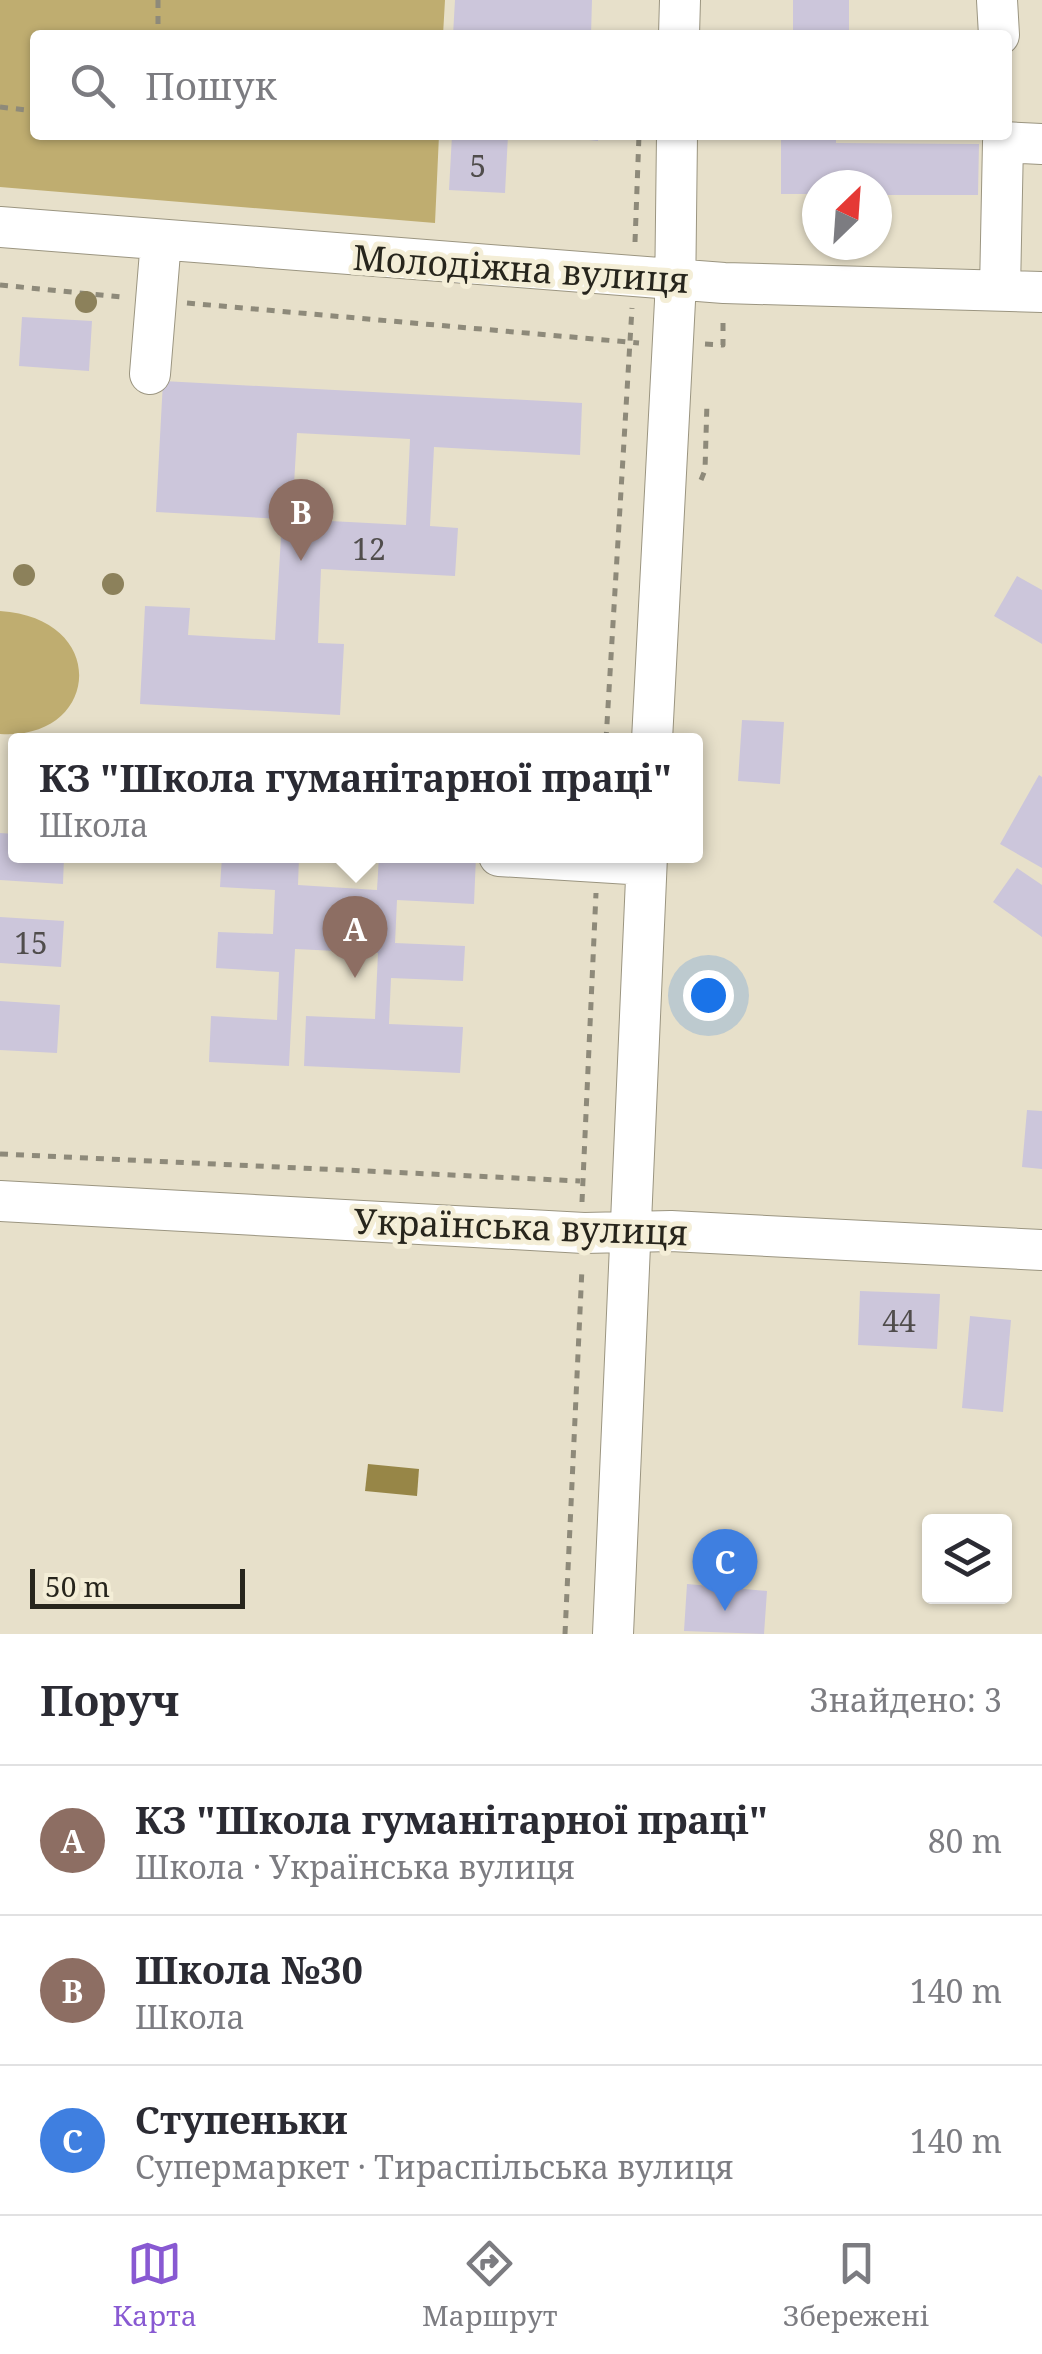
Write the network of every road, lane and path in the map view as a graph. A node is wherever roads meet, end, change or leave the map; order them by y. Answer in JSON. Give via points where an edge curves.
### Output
{"nodes":[{"id":1,"x":158,"y":0,"type":"edge"},
{"id":2,"x":680,"y":0,"type":"edge"},
{"id":3,"x":998,"y":0,"type":"edge"},
{"id":4,"x":158,"y":30,"type":"edge"},
{"id":5,"x":679,"y":30,"type":"edge"},
{"id":6,"x":999,"y":30,"type":"edge"},
{"id":7,"x":0,"y":108,"type":"edge"},
{"id":8,"x":30,"y":111,"type":"edge"},
{"id":9,"x":639,"y":140,"type":"edge"},
{"id":10,"x":677,"y":140,"type":"edge"},
{"id":11,"x":1016,"y":140,"type":"edge"},
{"id":12,"x":0,"y":228,"type":"edge"},
{"id":13,"x":161,"y":240,"type":"junction"},
{"id":14,"x":634,"y":246,"type":"dead end"},
{"id":15,"x":675,"y":278,"type":"junction"},
{"id":16,"x":0,"y":285,"type":"edge"},
{"id":17,"x":1000,"y":290,"type":"junction"},
{"id":18,"x":1042,"y":292,"type":"edge"},
{"id":19,"x":156,"y":300,"type":"junction"},
{"id":20,"x":150,"y":374,"type":"dead end"},
{"id":21,"x":606,"y":733,"type":"edge"},
{"id":22,"x":652,"y":733,"type":"edge"},
{"id":23,"x":647,"y":863,"type":"edge"},
{"id":24,"x":0,"y":1154,"type":"edge"},
{"id":25,"x":580,"y":1180,"type":"dead end"},
{"id":26,"x":0,"y":1201,"type":"edge"},
{"id":27,"x":632,"y":1232,"type":"junction"},
{"id":28,"x":1042,"y":1250,"type":"edge"},
{"id":29,"x":613,"y":1634,"type":"edge"}],
"edges":[{"from":1,"to":4,"type":"path"},
{"from":2,"to":5,"type":"street"},
{"from":3,"to":6,"type":"street"},
{"from":7,"to":8,"type":"path"},
{"from":9,"to":14,"type":"path"},
{"from":10,"to":15,"type":"street"},
{"from":11,"to":17,"type":"street"},
{"from":12,"to":13,"type":"street","name":"Молодіжна вулиця"},
{"from":13,"to":15,"type":"street","name":"Молодіжна вулиця"},
{"from":13,"to":19,"type":"street"},
{"from":15,"to":17,"type":"street","name":"Молодіжна вулиця"},
{"from":15,"to":22,"type":"street"},
{"from":16,"to":19,"type":"path"},
{"from":17,"to":18,"type":"street","name":"Молодіжна вулиця"},
{"from":19,"to":20,"type":"street"},
{"from":19,"to":21,"type":"path","via":[[630,343]]},
{"from":23,"to":27,"type":"street"},
{"from":24,"to":25,"type":"path"},
{"from":26,"to":27,"type":"street","name":"Українська вулиця"},
{"from":27,"to":28,"type":"street","name":"Українська вулиця"},
{"from":27,"to":29,"type":"street"}]}
